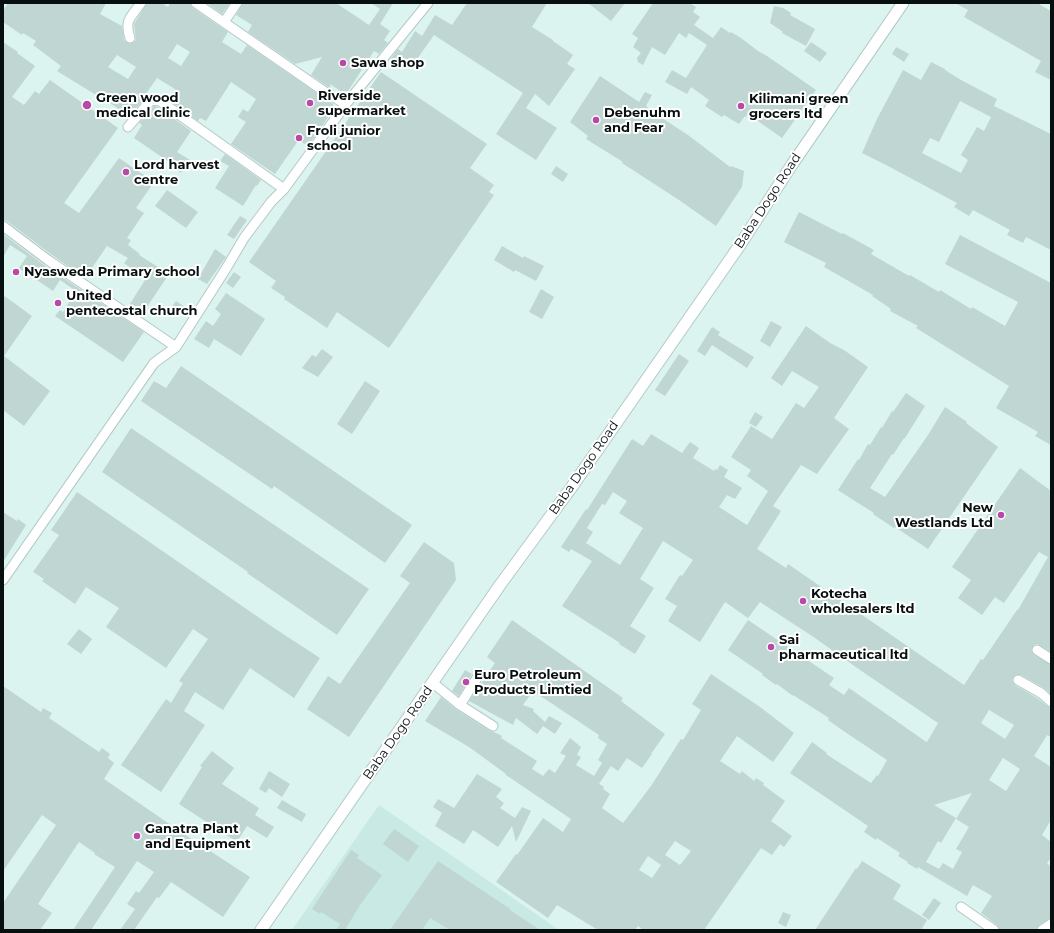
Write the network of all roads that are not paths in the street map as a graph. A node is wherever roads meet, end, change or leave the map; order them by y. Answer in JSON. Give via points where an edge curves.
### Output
{"nodes":[{"id":1,"x":141,"y":3,"type":"edge"},
{"id":2,"x":196,"y":3,"type":"edge"},
{"id":3,"x":237,"y":3,"type":"edge"},
{"id":4,"x":428,"y":3,"type":"edge"},
{"id":5,"x":903,"y":3,"type":"edge"},
{"id":6,"x":224,"y":22,"type":"junction"},
{"id":7,"x":130,"y":38,"type":"dead end"},
{"id":8,"x":346,"y":104,"type":"junction"},
{"id":9,"x":128,"y":127,"type":"dead end"},
{"id":10,"x":284,"y":190,"type":"junction"},
{"id":11,"x":3,"y":226,"type":"edge"},
{"id":12,"x":176,"y":348,"type":"junction"},
{"id":13,"x":3,"y":580,"type":"edge"},
{"id":14,"x":1037,"y":650,"type":"dead end"},
{"id":15,"x":1051,"y":659,"type":"edge"},
{"id":16,"x":480,"y":673,"type":"dead end"},
{"id":17,"x":1018,"y":680,"type":"dead end"},
{"id":18,"x":433,"y":683,"type":"junction"},
{"id":19,"x":1051,"y":702,"type":"edge"},
{"id":20,"x":460,"y":705,"type":"junction"},
{"id":21,"x":493,"y":726,"type":"dead end"},
{"id":22,"x":961,"y":907,"type":"dead end"},
{"id":23,"x":1051,"y":924,"type":"edge"},
{"id":24,"x":261,"y":930,"type":"edge"},
{"id":25,"x":994,"y":930,"type":"edge"},
{"id":26,"x":1042,"y":930,"type":"edge"}],
"edges":[{"from":1,"to":7,"type":"street","via":[[128,22]]},
{"from":2,"to":6,"type":"street"},
{"from":3,"to":6,"type":"street"},
{"from":4,"to":8,"type":"street"},
{"from":5,"to":18,"type":"street","name":"Baba Dogo Road","via":[[790,166],[740,245],[571,488],[495,591]]},
{"from":6,"to":8,"type":"street"},
{"from":8,"to":10,"type":"street"},
{"from":9,"to":10,"type":"street","via":[[151,100],[160,101]]},
{"from":10,"to":12,"type":"street","via":[[271,202],[244,238]]},
{"from":11,"to":12,"type":"street"},
{"from":12,"to":13,"type":"street","via":[[154,363]]},
{"from":14,"to":15,"type":"street"},
{"from":16,"to":20,"type":"street"},
{"from":17,"to":19,"type":"street"},
{"from":18,"to":20,"type":"street"},
{"from":18,"to":24,"type":"street","name":"Baba Dogo Road"},
{"from":20,"to":21,"type":"street"},
{"from":22,"to":25,"type":"street"},
{"from":23,"to":26,"type":"street"}]}
